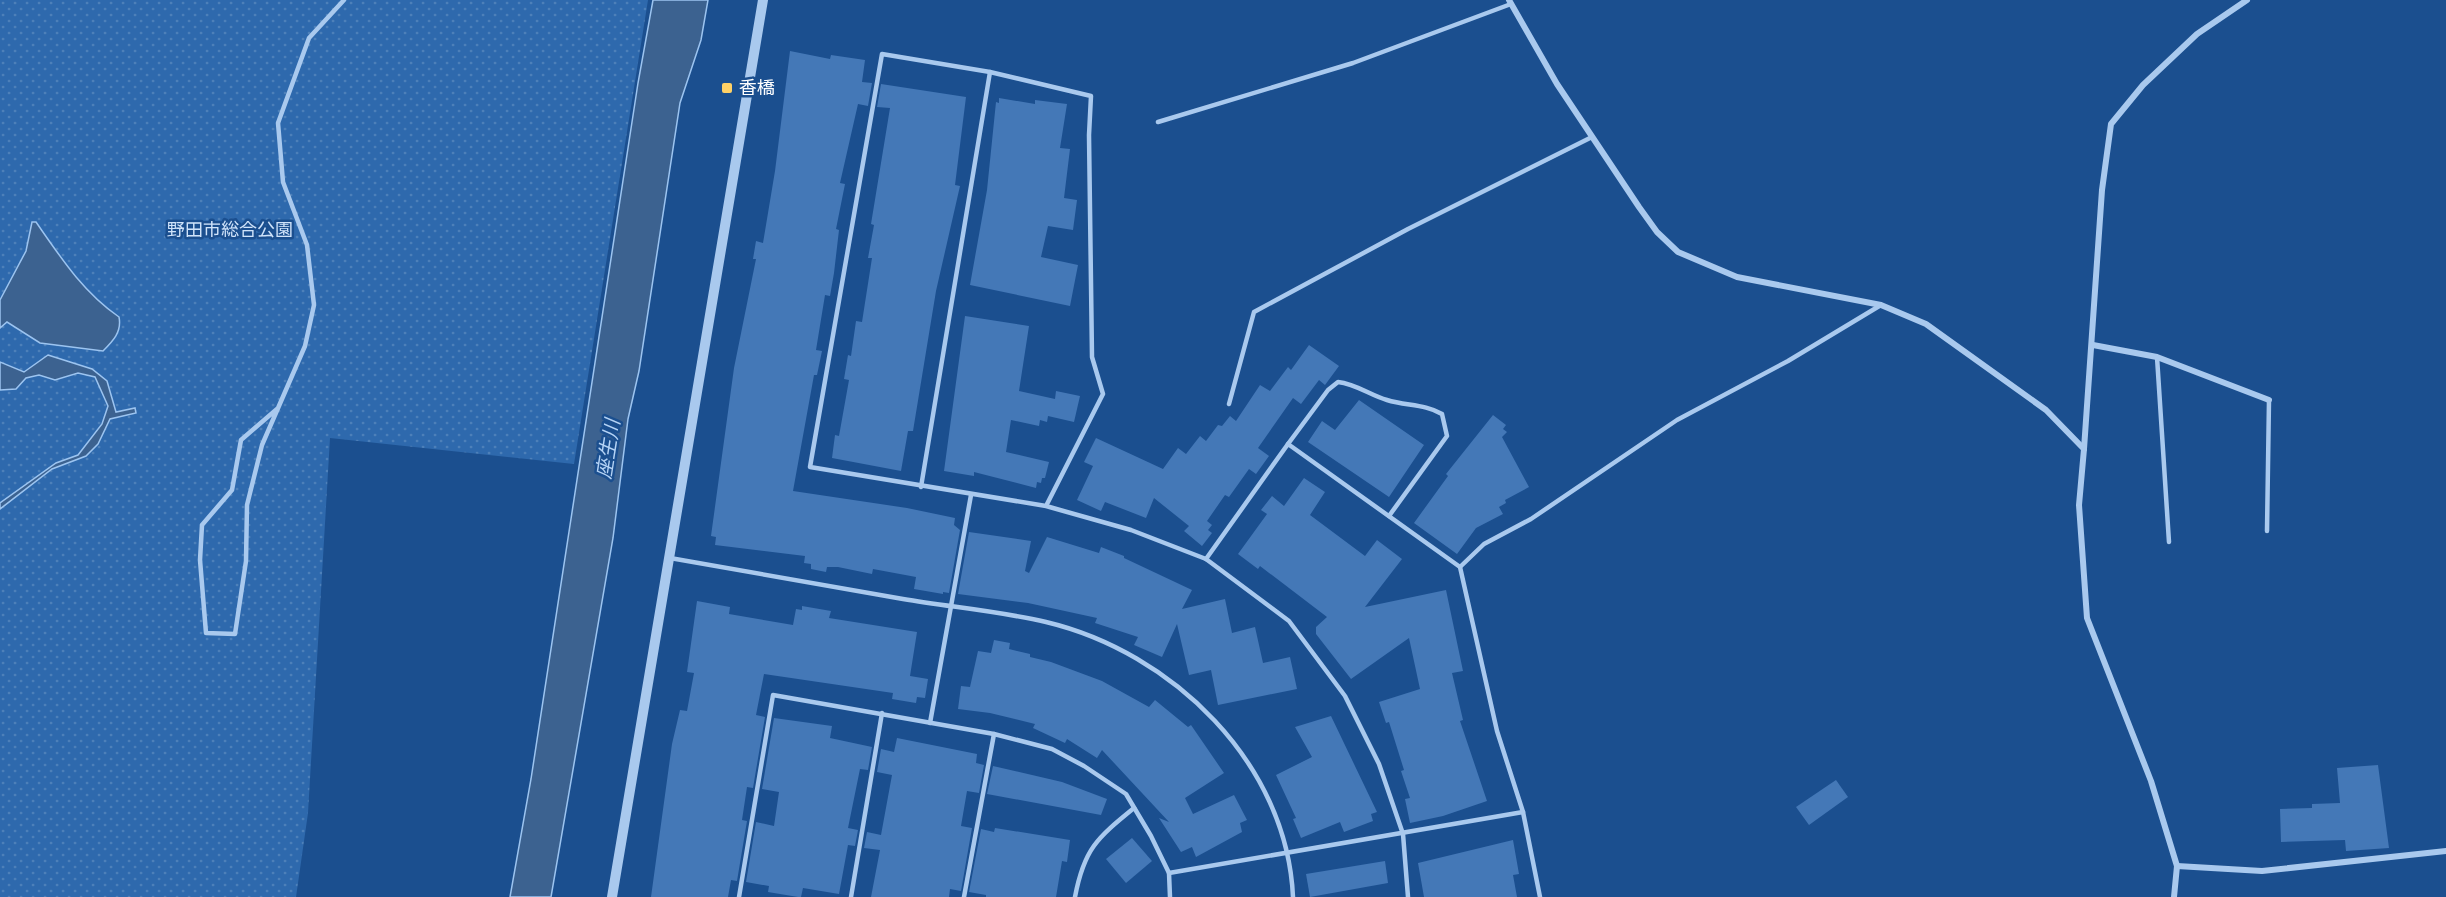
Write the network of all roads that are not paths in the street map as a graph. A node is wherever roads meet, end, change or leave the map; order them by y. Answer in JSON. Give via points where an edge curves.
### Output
{"nodes":[{"id":1,"x":344,"y":0,"type":"edge"},
{"id":2,"x":763,"y":0,"type":"edge"},
{"id":3,"x":2247,"y":0,"type":"edge"},
{"id":4,"x":1510,"y":2,"type":"edge"},
{"id":5,"x":990,"y":72,"type":"junction"},
{"id":6,"x":1158,"y":122,"type":"dead end"},
{"id":7,"x":1592,"y":137,"type":"junction"},
{"id":8,"x":1881,"y":305,"type":"junction"},
{"id":9,"x":2093,"y":345,"type":"junction"},
{"id":10,"x":2157,"y":357,"type":"junction"},
{"id":11,"x":2269,"y":400,"type":"joint"},
{"id":12,"x":1230,"y":404,"type":"dead end"},
{"id":13,"x":277,"y":409,"type":"junction"},
{"id":14,"x":1288,"y":444,"type":"junction"},
{"id":15,"x":2084,"y":449,"type":"junction"},
{"id":16,"x":921,"y":486,"type":"junction"},
{"id":17,"x":971,"y":495,"type":"junction"},
{"id":18,"x":1046,"y":506,"type":"junction"},
{"id":19,"x":1389,"y":516,"type":"junction"},
{"id":20,"x":2267,"y":531,"type":"dead end"},
{"id":21,"x":2169,"y":542,"type":"dead end"},
{"id":22,"x":670,"y":558,"type":"junction"},
{"id":23,"x":1206,"y":559,"type":"junction"},
{"id":24,"x":1460,"y":567,"type":"junction"},
{"id":25,"x":952,"y":607,"type":"junction"},
{"id":26,"x":882,"y":713,"type":"junction"},
{"id":27,"x":930,"y":723,"type":"junction"},
{"id":28,"x":993,"y":734,"type":"junction"},
{"id":29,"x":1134,"y":808,"type":"junction"},
{"id":30,"x":1523,"y":812,"type":"junction"},
{"id":31,"x":1403,"y":834,"type":"junction"},
{"id":32,"x":2446,"y":851,"type":"edge"},
{"id":33,"x":1287,"y":853,"type":"junction"},
{"id":34,"x":2177,"y":866,"type":"junction"},
{"id":35,"x":1169,"y":873,"type":"junction"},
{"id":36,"x":612,"y":897,"type":"edge"},
{"id":37,"x":739,"y":897,"type":"edge"},
{"id":38,"x":851,"y":897,"type":"edge"},
{"id":39,"x":964,"y":897,"type":"edge"},
{"id":40,"x":1075,"y":897,"type":"edge"},
{"id":41,"x":1170,"y":897,"type":"edge"},
{"id":42,"x":1293,"y":897,"type":"edge"},
{"id":43,"x":1408,"y":897,"type":"edge"},
{"id":44,"x":1540,"y":897,"type":"edge"},
{"id":45,"x":2174,"y":897,"type":"edge"}],
"edges":[{"from":1,"to":13,"type":"lane","via":[[309,38],[278,123],[283,182],[307,245],[314,305],[305,346]]},
{"from":2,"to":22,"type":"street"},
{"from":3,"to":9,"type":"street","via":[[2197,34],[2143,85],[2111,124],[2102,190]]},
{"from":4,"to":6,"type":"lane","via":[[1353,63]]},
{"from":4,"to":7,"type":"street"},
{"from":5,"to":16,"type":"lane"},
{"from":5,"to":16,"type":"lane","via":[[882,54],[810,467]]},
{"from":5,"to":18,"type":"lane","via":[[1091,96],[1092,357],[1103,394]]},
{"from":7,"to":8,"type":"street","via":[[1645,216],[1678,252],[1737,277]]},
{"from":7,"to":12,"type":"lane","via":[[1254,312]]},
{"from":8,"to":15,"type":"street","via":[[1936,331],[2046,410]]},
{"from":8,"to":24,"type":"lane","via":[[1788,361],[1677,420],[1531,519],[1484,544]]},
{"from":9,"to":10,"type":"street"},
{"from":9,"to":15,"type":"street"},
{"from":10,"to":11,"type":"street"},
{"from":10,"to":21,"type":"lane"},
{"from":11,"to":20,"type":"lane"},
{"from":13,"to":13,"type":"lane","via":[[262,445],[247,505],[246,561],[235,634],[206,633],[200,560],[202,525],[232,490],[240,440]]},
{"from":14,"to":19,"type":"lane"},
{"from":14,"to":19,"type":"lane","via":[[1338,382],[1442,414],[1447,436]]},
{"from":14,"to":23,"type":"lane"},
{"from":15,"to":34,"type":"street","via":[[2079,505],[2087,618],[2151,781]]},
{"from":16,"to":17,"type":"lane"},
{"from":17,"to":18,"type":"lane"},
{"from":17,"to":25,"type":"lane"},
{"from":18,"to":23,"type":"lane","via":[[1131,530]]},
{"from":19,"to":24,"type":"lane"},
{"from":22,"to":25,"type":"lane"},
{"from":22,"to":36,"type":"street"},
{"from":23,"to":31,"type":"lane","via":[[1289,621],[1345,696],[1379,764]]},
{"from":24,"to":30,"type":"lane","via":[[1497,730]]},
{"from":25,"to":27,"type":"lane"},
{"from":25,"to":33,"type":"lane","via":[[1047,622],[1121,650],[1167,676],[1223,729],[1259,777],[1274,809]]},
{"from":26,"to":27,"type":"lane"},
{"from":26,"to":37,"type":"lane","via":[[773,695]]},
{"from":26,"to":38,"type":"lane"},
{"from":27,"to":28,"type":"lane"},
{"from":28,"to":29,"type":"lane","via":[[1052,749],[1084,765],[1126,794]]},
{"from":28,"to":39,"type":"lane"},
{"from":29,"to":35,"type":"lane"},
{"from":29,"to":40,"type":"lane","via":[[1099,836],[1080,868]]},
{"from":30,"to":31,"type":"lane"},
{"from":30,"to":44,"type":"lane"},
{"from":31,"to":33,"type":"lane"},
{"from":31,"to":43,"type":"lane"},
{"from":32,"to":34,"type":"street","via":[[2262,871]]},
{"from":33,"to":35,"type":"lane"},
{"from":33,"to":42,"type":"lane"},
{"from":34,"to":45,"type":"street"},
{"from":35,"to":41,"type":"lane"}]}
